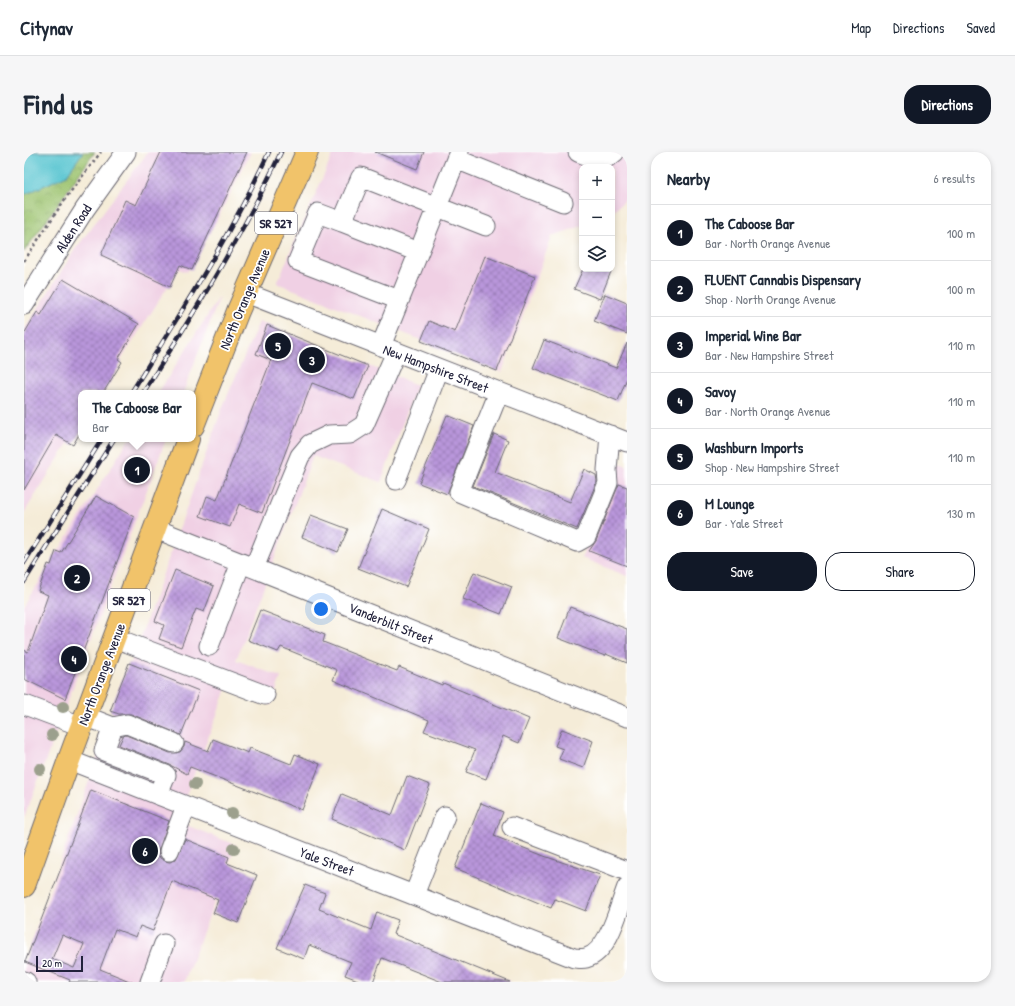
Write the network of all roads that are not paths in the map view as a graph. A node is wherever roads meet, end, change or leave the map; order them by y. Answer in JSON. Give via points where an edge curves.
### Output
{"nodes":[{"id":1,"x":126,"y":152,"type":"edge"},
{"id":2,"x":307,"y":152,"type":"edge"},
{"id":3,"x":578,"y":152,"type":"edge"},
{"id":4,"x":615,"y":152,"type":"edge"},
{"id":5,"x":457,"y":155,"type":"edge"},
{"id":6,"x":563,"y":202,"type":"dead end"},
{"id":7,"x":437,"y":207,"type":"junction"},
{"id":8,"x":342,"y":222,"type":"junction"},
{"id":9,"x":486,"y":226,"type":"dead end"},
{"id":10,"x":418,"y":252,"type":"junction"},
{"id":11,"x":246,"y":293,"type":"junction"},
{"id":12,"x":399,"y":300,"type":"junction"},
{"id":13,"x":24,"y":305,"type":"edge"},
{"id":14,"x":388,"y":349,"type":"junction"},
{"id":15,"x":439,"y":369,"type":"junction"},
{"id":16,"x":499,"y":392,"type":"junction"},
{"id":17,"x":196,"y":418,"type":"edge"},
{"id":18,"x":619,"y":439,"type":"edge"},
{"id":19,"x":187,"y":442,"type":"edge"},
{"id":20,"x":396,"y":480,"type":"dead end"},
{"id":21,"x":156,"y":529,"type":"junction"},
{"id":22,"x":248,"y":566,"type":"junction"},
{"id":23,"x":115,"y":638,"type":"junction"},
{"id":24,"x":209,"y":646,"type":"dead end"},
{"id":25,"x":265,"y":695,"type":"dead end"},
{"id":26,"x":25,"y":705,"type":"dead end"},
{"id":27,"x":627,"y":717,"type":"edge"},
{"id":28,"x":83,"y":721,"type":"junction"},
{"id":29,"x":113,"y":727,"type":"junction"},
{"id":30,"x":174,"y":743,"type":"dead end"},
{"id":31,"x":126,"y":759,"type":"junction"},
{"id":32,"x":69,"y":760,"type":"junction"},
{"id":33,"x":119,"y":779,"type":"junction"},
{"id":34,"x":158,"y":795,"type":"junction"},
{"id":35,"x":186,"y":806,"type":"junction"},
{"id":36,"x":445,"y":816,"type":"dead end"},
{"id":37,"x":512,"y":827,"type":"dead end"},
{"id":38,"x":169,"y":851,"type":"dead end"},
{"id":39,"x":627,"y":871,"type":"edge"},
{"id":40,"x":24,"y":886,"type":"edge"},
{"id":41,"x":627,"y":887,"type":"edge"},
{"id":42,"x":414,"y":895,"type":"junction"},
{"id":43,"x":164,"y":944,"type":"dead end"},
{"id":44,"x":150,"y":982,"type":"edge"}],
"edges":[{"from":1,"to":13,"type":"street","name":"Alden Road","via":[[85,209]]},
{"from":2,"to":11,"type":"main road","name":"North Orange Avenue","number":"SR 527"},
{"from":3,"to":4,"type":"street","via":[[598,160],[608,158]]},
{"from":5,"to":6,"type":"street"},
{"from":5,"to":7,"type":"street"},
{"from":7,"to":8,"type":"street","via":[[361,177]]},
{"from":7,"to":9,"type":"street"},
{"from":7,"to":10,"type":"street"},
{"from":8,"to":10,"type":"street"},
{"from":8,"to":12,"type":"street","via":[[318,213],[298,261]]},
{"from":10,"to":12,"type":"street"},
{"from":11,"to":14,"type":"street","name":"New Hampshire Street"},
{"from":11,"to":17,"type":"main road","name":"North Orange Avenue","number":"SR 527"},
{"from":12,"to":14,"type":"street"},
{"from":14,"to":15,"type":"street","name":"New Hampshire Street"},
{"from":14,"to":22,"type":"street","via":[[364,425],[350,434],[329,436],[310,444],[300,456]]},
{"from":15,"to":16,"type":"street","name":"New Hampshire Street"},
{"from":15,"to":20,"type":"street"},
{"from":16,"to":18,"type":"street","name":"New Hampshire Street"},
{"from":16,"to":18,"type":"street","via":[[459,492],[577,542],[586,537],[608,483],[607,470]]},
{"from":19,"to":21,"type":"main road","name":"North Orange Avenue","number":"SR 527"},
{"from":21,"to":22,"type":"street","name":"Vanderbilt Street"},
{"from":21,"to":23,"type":"main road","name":"North Orange Avenue","number":"SR 527"},
{"from":22,"to":24,"type":"street"},
{"from":22,"to":27,"type":"street","name":"Vanderbilt Street"},
{"from":23,"to":25,"type":"street"},
{"from":23,"to":28,"type":"main road","name":"North Orange Avenue","number":"SR 527"},
{"from":26,"to":28,"type":"street"},
{"from":28,"to":29,"type":"street"},
{"from":28,"to":32,"type":"main road","name":"North Orange Avenue","number":"SR 527"},
{"from":29,"to":30,"type":"street","via":[[127,724]]},
{"from":29,"to":31,"type":"street","via":[[104,751]]},
{"from":31,"to":33,"type":"street"},
{"from":31,"to":34,"type":"street","via":[[166,774]]},
{"from":32,"to":33,"type":"street","name":"Yale Street"},
{"from":32,"to":40,"type":"main road","name":"North Orange Avenue","number":"SR 527"},
{"from":33,"to":34,"type":"street","name":"Yale Street"},
{"from":34,"to":35,"type":"street","name":"Yale Street"},
{"from":35,"to":38,"type":"street"},
{"from":35,"to":42,"type":"street","name":"Yale Street"},
{"from":36,"to":42,"type":"street"},
{"from":37,"to":39,"type":"street"},
{"from":41,"to":42,"type":"street","name":"Yale Street","via":[[606,941],[595,954],[586,958],[574,958]]},
{"from":43,"to":44,"type":"street"}]}
